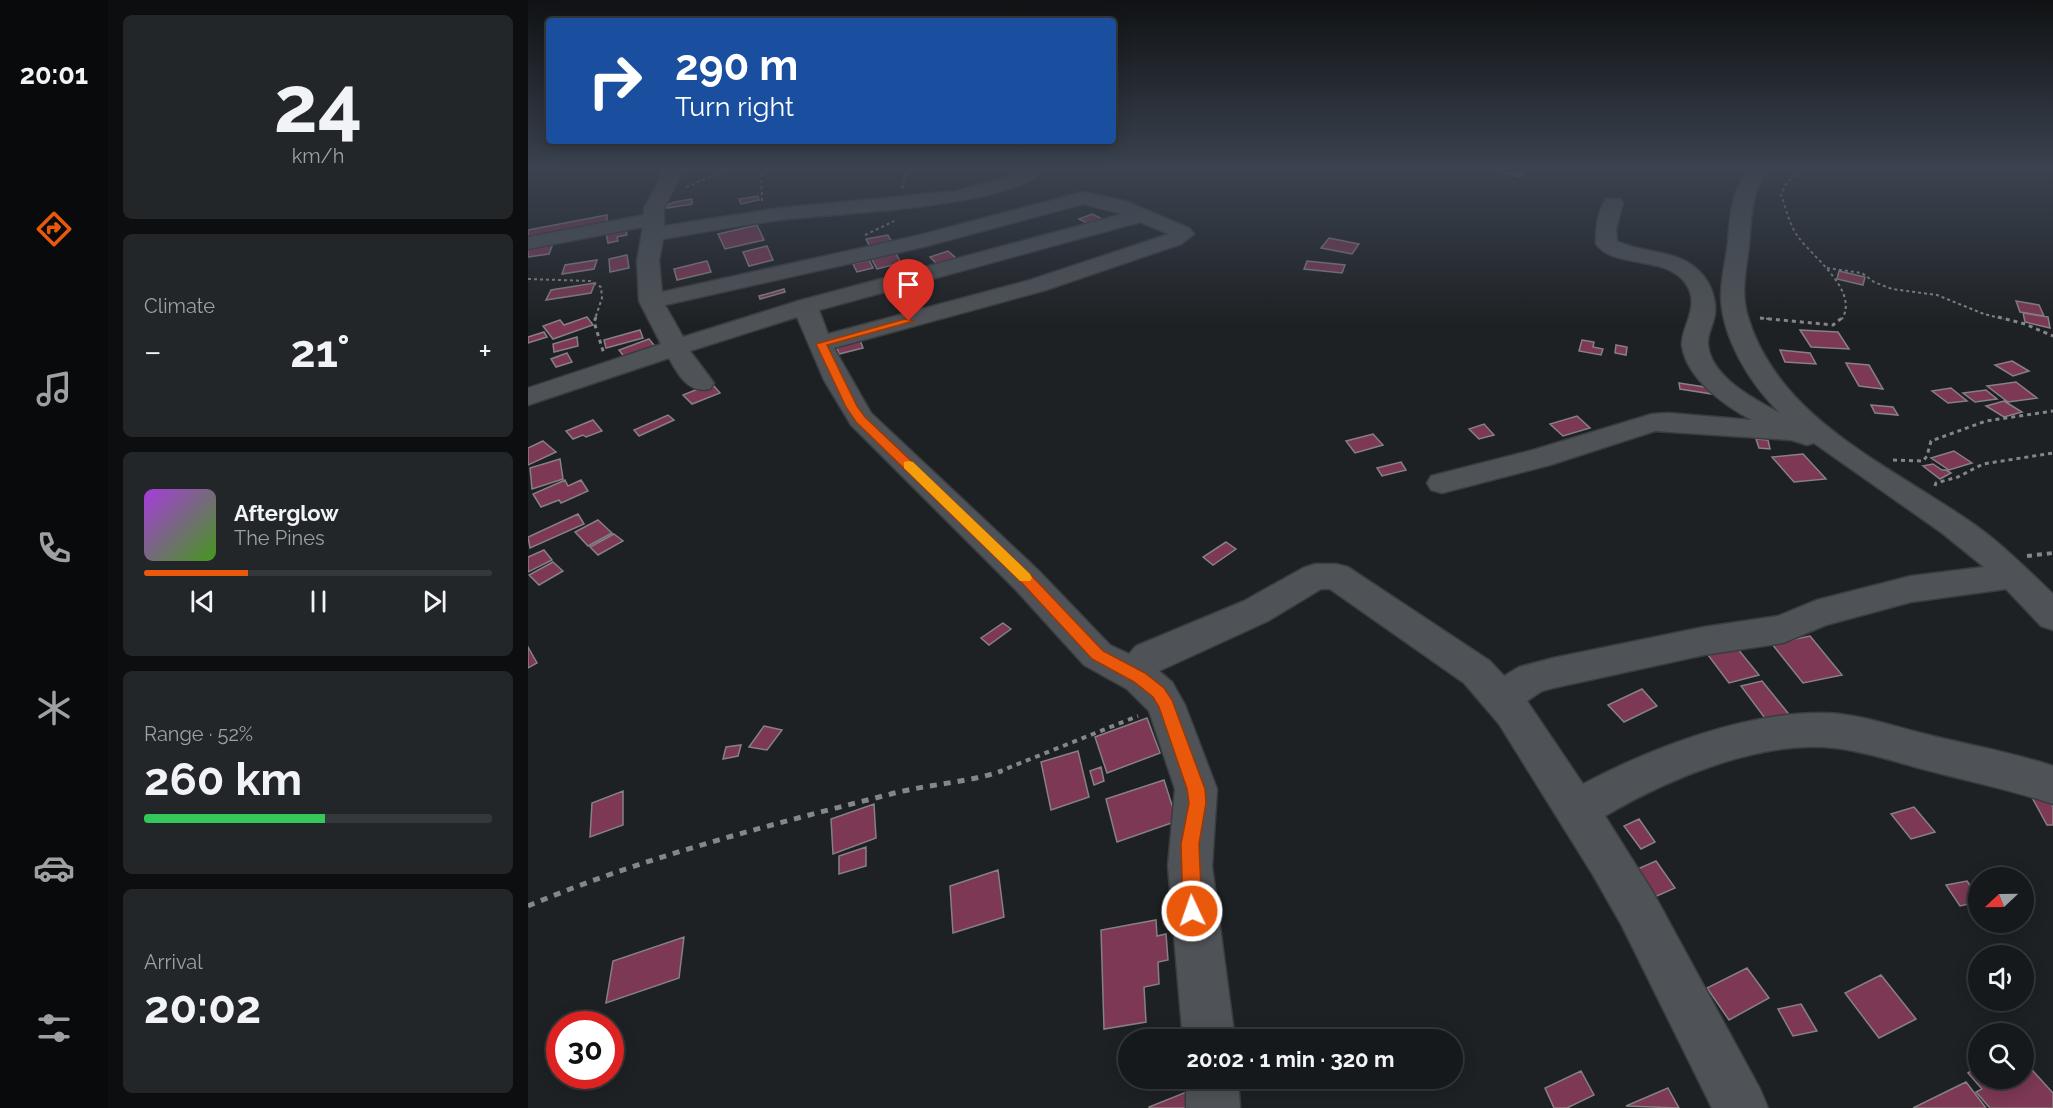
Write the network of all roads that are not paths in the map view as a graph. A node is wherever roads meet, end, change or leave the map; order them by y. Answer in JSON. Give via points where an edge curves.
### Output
{"nodes":[{"id":1,"x":653,"y":220,"type":"edge"},
{"id":2,"x":729,"y":220,"type":"edge"},
{"id":3,"x":1007,"y":220,"type":"edge"},
{"id":4,"x":1126,"y":220,"type":"edge"},
{"id":5,"x":1153,"y":220,"type":"edge"},
{"id":6,"x":1609,"y":220,"type":"edge"},
{"id":7,"x":1741,"y":220,"type":"edge"},
{"id":8,"x":653,"y":226,"type":"junction"},
{"id":9,"x":528,"y":243,"type":"edge"},
{"id":10,"x":651,"y":302,"type":"junction"},
{"id":11,"x":806,"y":306,"type":"junction"},
{"id":12,"x":821,"y":344,"type":"junction"},
{"id":13,"x":674,"y":346,"type":"junction"},
{"id":14,"x":701,"y":383,"type":"dead end"},
{"id":15,"x":528,"y":397,"type":"edge"},
{"id":16,"x":1801,"y":433,"type":"junction"},
{"id":17,"x":1849,"y":456,"type":"junction"},
{"id":18,"x":1442,"y":483,"type":"dead end"},
{"id":19,"x":2013,"y":576,"type":"junction"},
{"id":20,"x":2053,"y":616,"type":"edge"},
{"id":21,"x":1153,"y":691,"type":"junction"},
{"id":22,"x":1502,"y":697,"type":"junction"},
{"id":23,"x":2053,"y":785,"type":"edge"},
{"id":24,"x":1576,"y":810,"type":"junction"},
{"id":25,"x":1208,"y":1029,"type":"edge"},
{"id":26,"x":1212,"y":1089,"type":"edge"},
{"id":27,"x":1213,"y":1108,"type":"edge"},
{"id":28,"x":1741,"y":1108,"type":"edge"}],
"edges":[{"from":1,"to":8,"type":"street"},
{"from":2,"to":8,"type":"street"},
{"from":3,"to":10,"type":"street"},
{"from":4,"to":11,"type":"street"},
{"from":5,"to":12,"type":"street","via":[[1184,234],[1038,285]]},
{"from":6,"to":16,"type":"street","via":[[1607,244],[1675,264],[1697,282],[1704,314],[1695,343],[1698,358],[1713,378],[1732,395]]},
{"from":7,"to":17,"type":"street","via":[[1735,314],[1748,347],[1781,398],[1807,425]]},
{"from":8,"to":9,"type":"street"},
{"from":8,"to":10,"type":"street","via":[[648,261]]},
{"from":10,"to":13,"type":"street"},
{"from":11,"to":12,"type":"street"},
{"from":11,"to":13,"type":"street"},
{"from":12,"to":21,"type":"street","via":[[861,419],[1027,580],[1097,655]]},
{"from":13,"to":14,"type":"street"},
{"from":13,"to":15,"type":"street"},
{"from":16,"to":17,"type":"street"},
{"from":16,"to":18,"type":"street","via":[[1652,423]]},
{"from":17,"to":19,"type":"street","via":[[1925,506]]},
{"from":19,"to":20,"type":"street"},
{"from":19,"to":22,"type":"street","via":[[1911,589],[1817,614],[1783,629],[1553,672],[1532,678]]},
{"from":21,"to":22,"type":"street","via":[[1141,666],[1149,657],[1256,611],[1315,577],[1336,576],[1477,672]]},
{"from":21,"to":25,"type":"street","via":[[1196,789],[1190,844],[1192,911]]},
{"from":22,"to":24,"type":"street"},
{"from":23,"to":24,"type":"street","via":[[1871,739],[1824,730],[1796,731],[1716,749],[1622,785]]},
{"from":24,"to":28,"type":"street","via":[[1638,910]]},
{"from":26,"to":27,"type":"street"}]}
